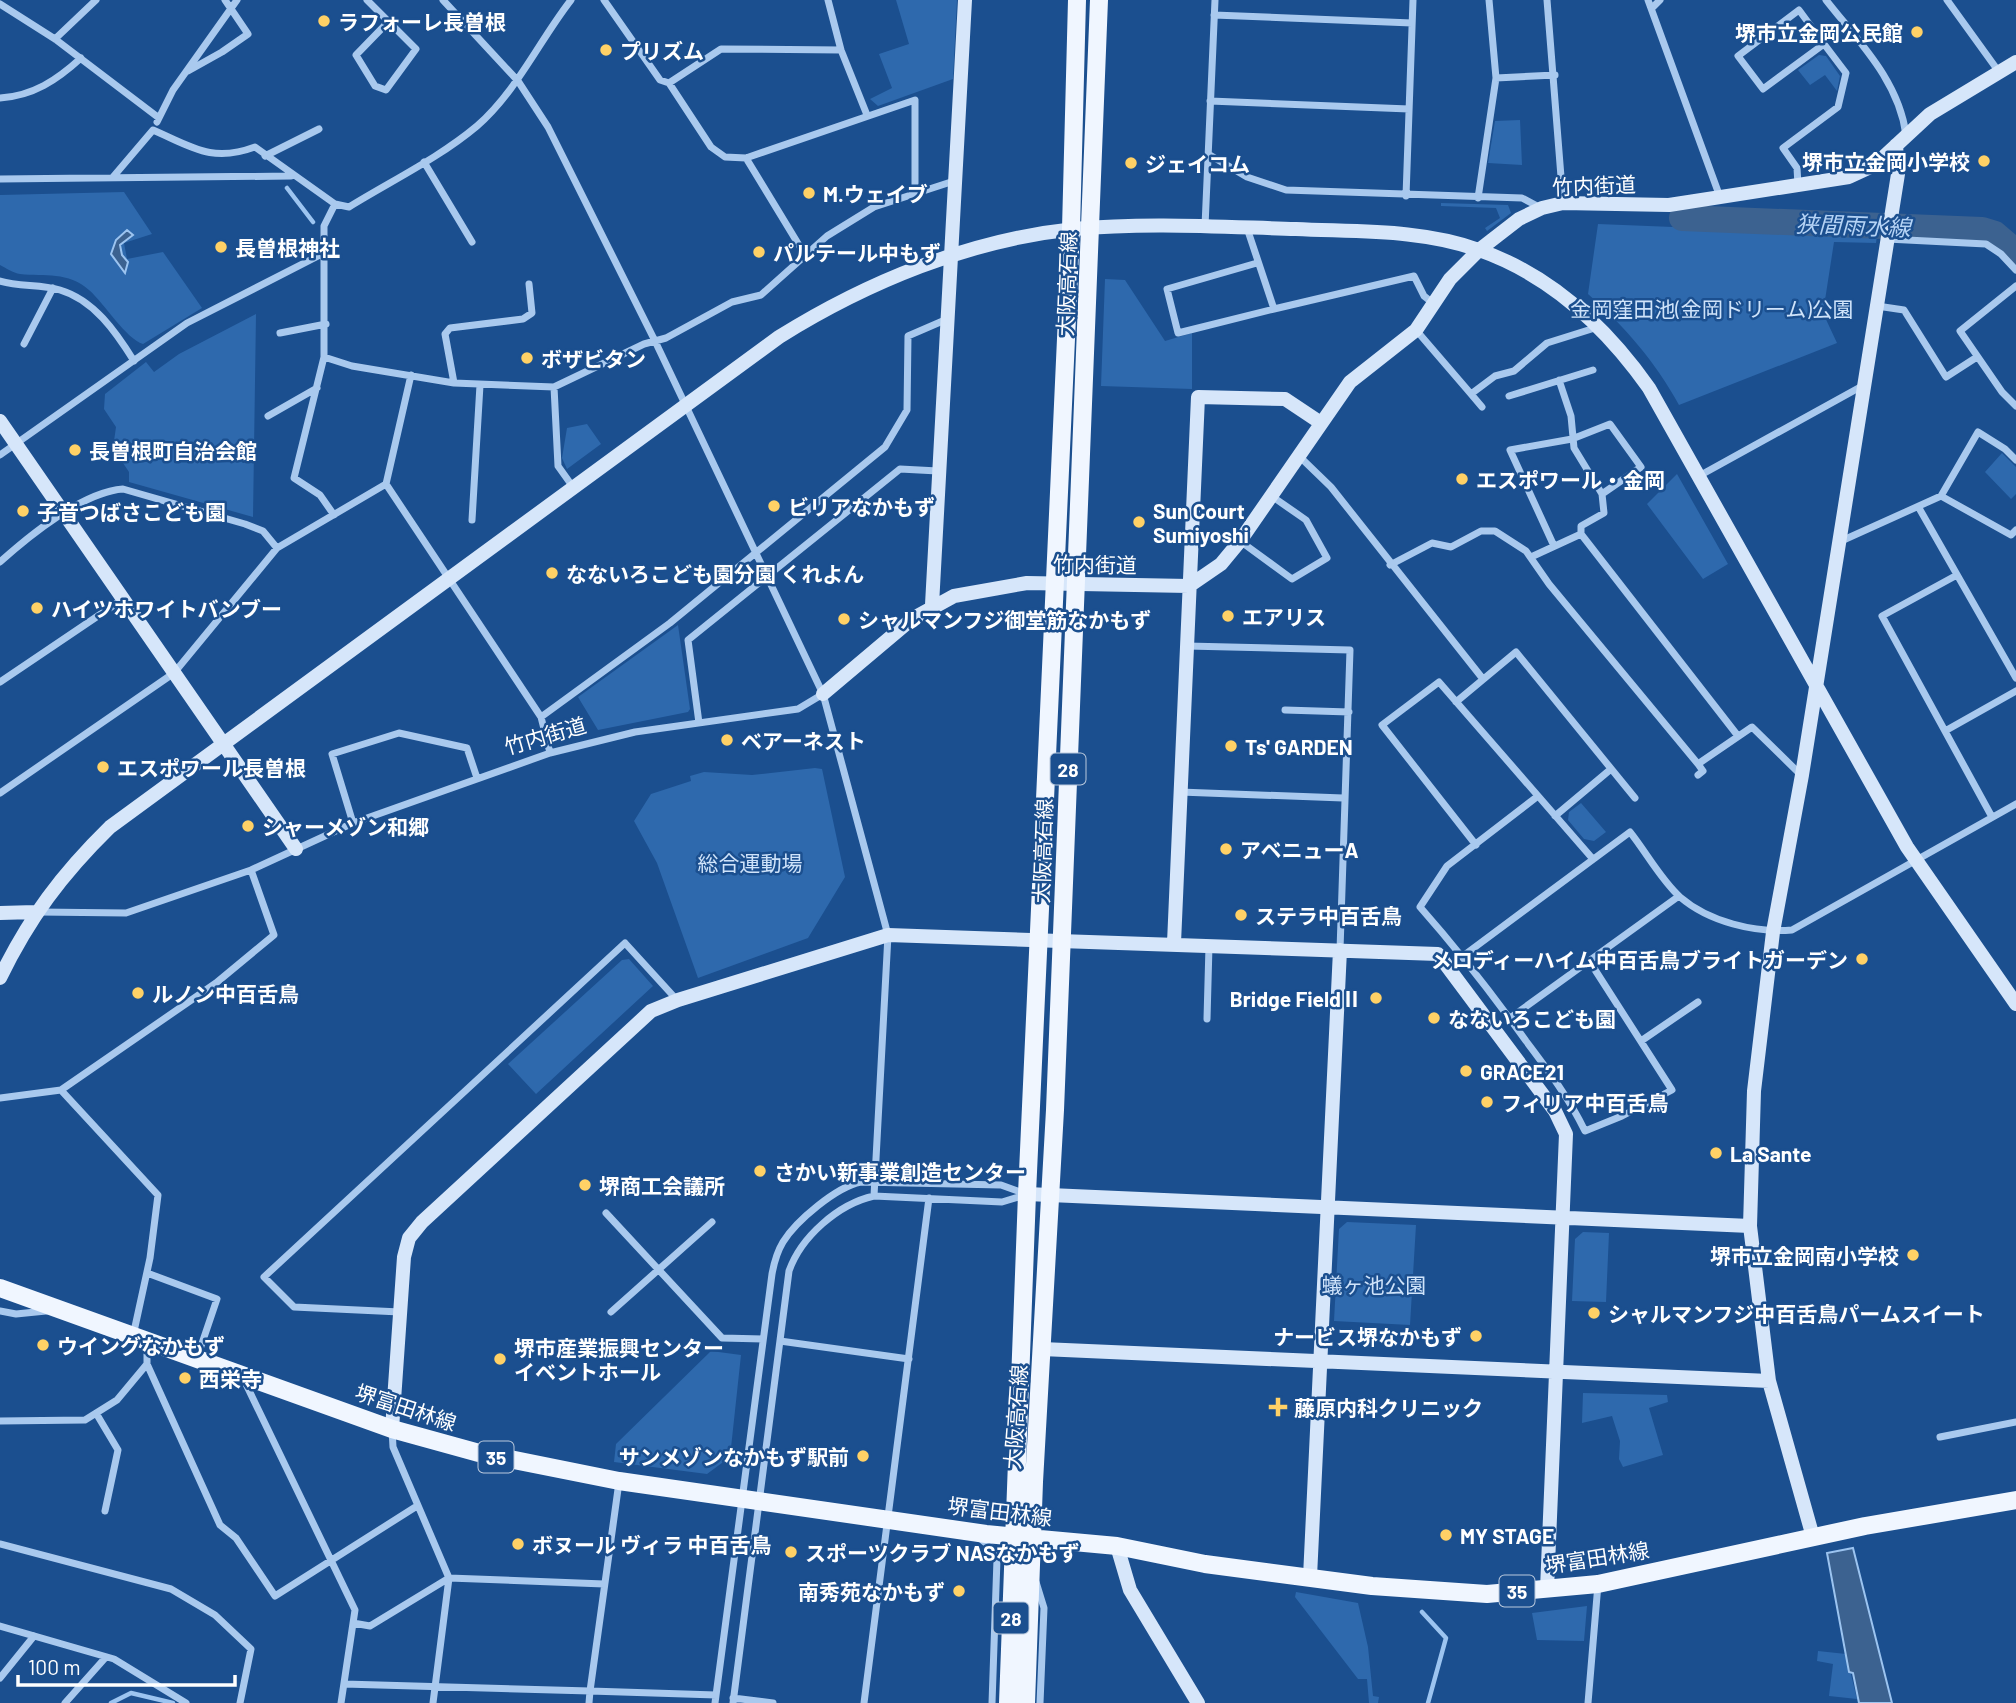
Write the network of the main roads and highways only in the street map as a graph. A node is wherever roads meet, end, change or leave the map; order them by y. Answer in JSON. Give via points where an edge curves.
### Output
{"nodes":[{"id":1,"x":1077,"y":0,"type":"edge"},
{"id":2,"x":1099,"y":0,"type":"edge"},
{"id":3,"x":0,"y":1288,"type":"edge"},
{"id":4,"x":2016,"y":1500,"type":"edge"},
{"id":5,"x":1014,"y":1534,"type":"junction"},
{"id":6,"x":1034,"y":1537,"type":"junction"},
{"id":7,"x":1008,"y":1703,"type":"edge"},
{"id":8,"x":1026,"y":1703,"type":"edge"}],
"edges":[{"from":1,"to":5,"type":"main road","name":"大阪高石線","number":"28"},
{"from":2,"to":6,"type":"main road","name":"大阪高石線","number":"28"},
{"from":3,"to":5,"type":"main road","name":"堺富田林線","number":"35","via":[[392,1429],[479,1454],[619,1481],[972,1532]]},
{"from":4,"to":6,"type":"main road","name":"堺富田林線","number":"35","via":[[1813,1537],[1598,1584],[1446,1593],[1205,1564],[1118,1546]]},
{"from":5,"to":6,"type":"main road","name":"堺富田林線","number":"35"},
{"from":5,"to":7,"type":"main road","name":"大阪高石線","number":"28"},
{"from":6,"to":8,"type":"main road","name":"大阪高石線","number":"28"}]}
